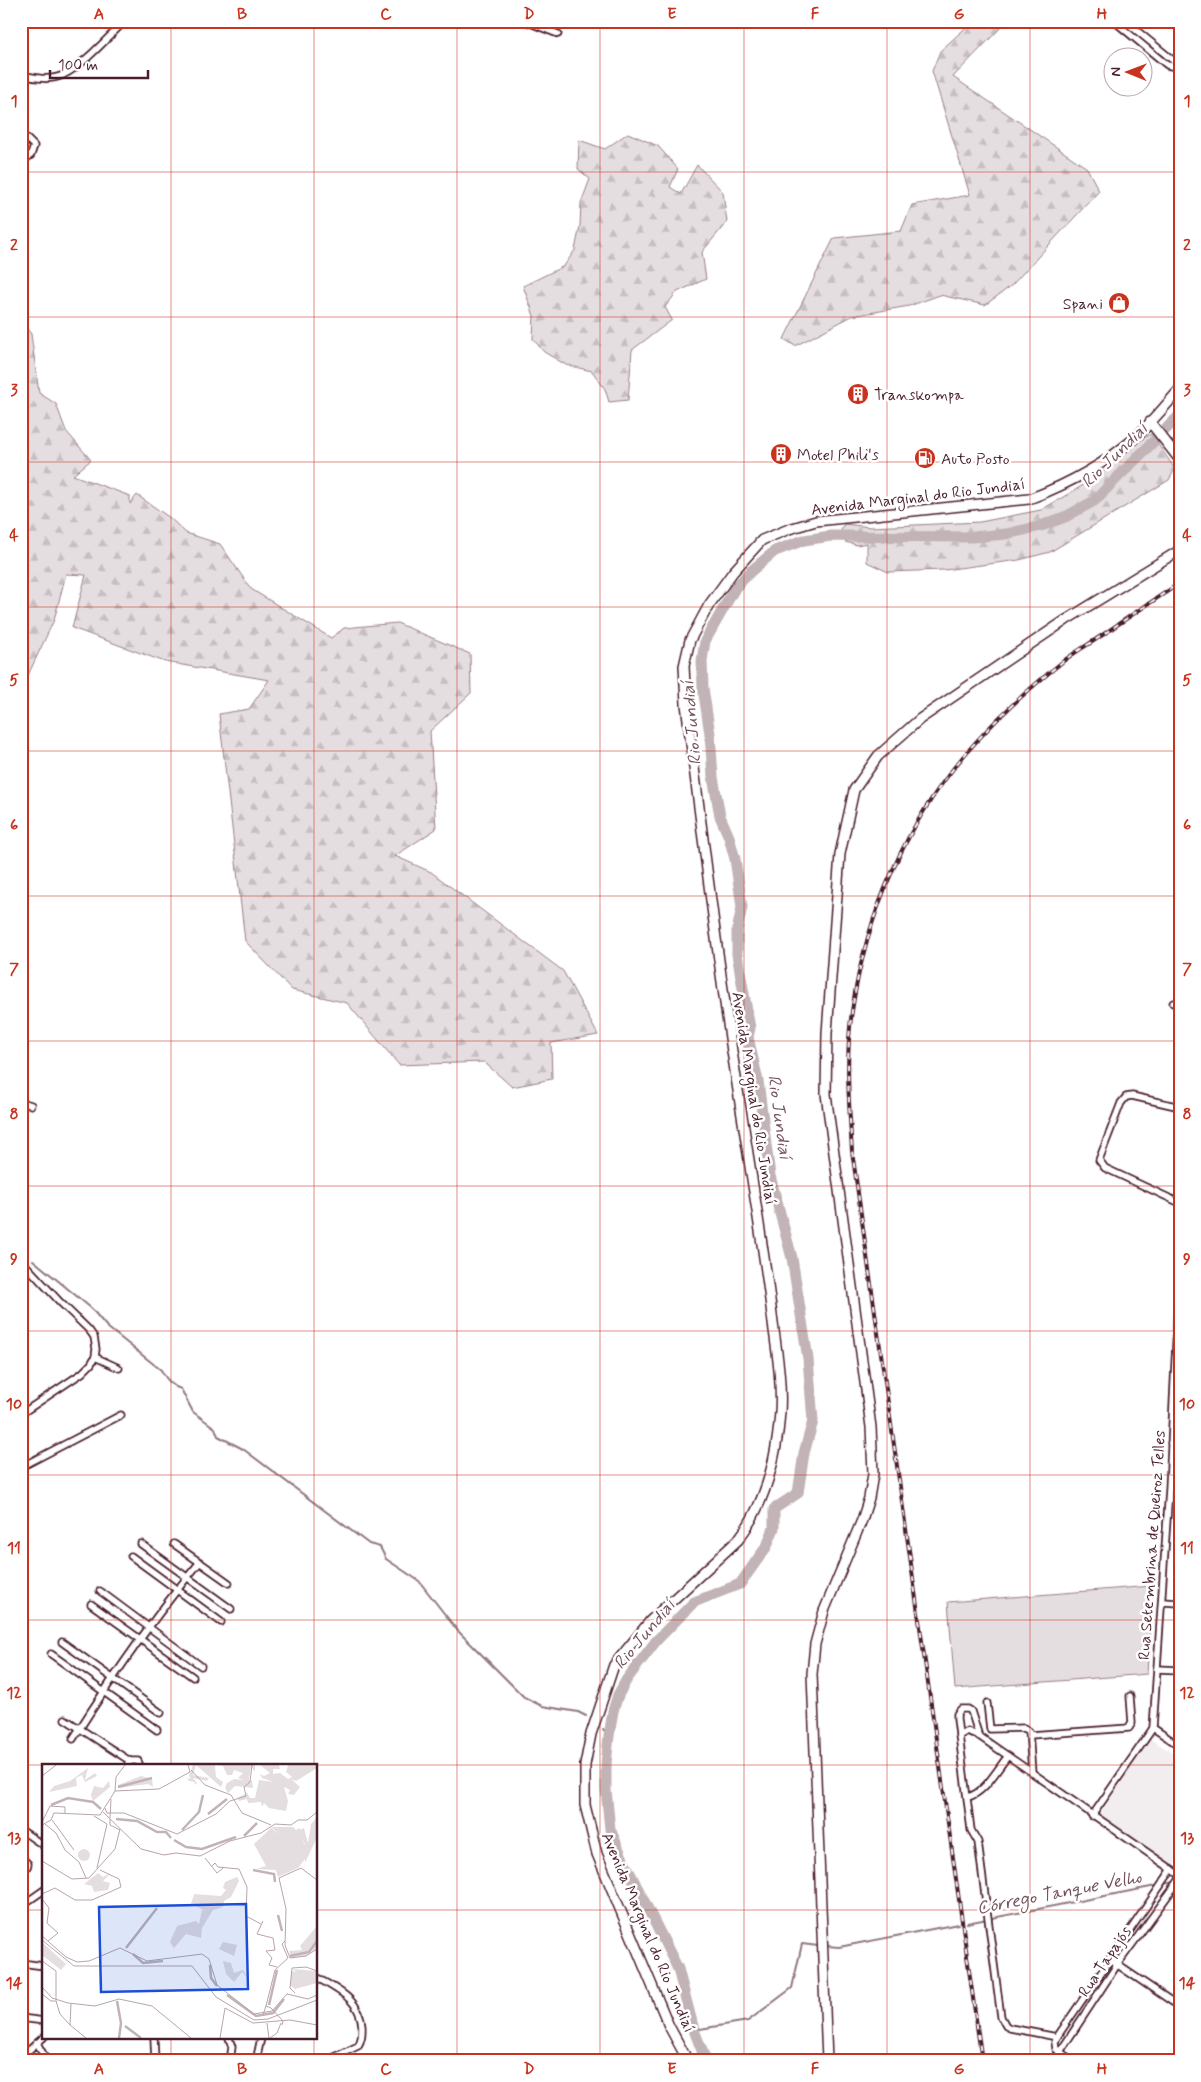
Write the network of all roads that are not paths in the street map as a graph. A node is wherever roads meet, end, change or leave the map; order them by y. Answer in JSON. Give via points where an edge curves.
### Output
{"nodes":[{"id":1,"x":125,"y":21,"type":"edge"},
{"id":2,"x":525,"y":21,"type":"edge"},
{"id":3,"x":1114,"y":21,"type":"edge"},
{"id":4,"x":1124,"y":21,"type":"edge"},
{"id":5,"x":558,"y":34,"type":"dead end"},
{"id":6,"x":1180,"y":67,"type":"edge"},
{"id":7,"x":21,"y":74,"type":"edge"},
{"id":8,"x":21,"y":133,"type":"edge"},
{"id":9,"x":21,"y":162,"type":"edge"},
{"id":10,"x":1180,"y":389,"type":"edge"},
{"id":11,"x":1152,"y":424,"type":"junction"},
{"id":12,"x":1180,"y":460,"type":"edge"},
{"id":13,"x":1180,"y":550,"type":"edge"},
{"id":14,"x":1173,"y":1002,"type":"dead end"},
{"id":15,"x":1180,"y":1004,"type":"edge"},
{"id":16,"x":21,"y":1102,"type":"edge"},
{"id":17,"x":31,"y":1105,"type":"dead end"},
{"id":18,"x":1180,"y":1107,"type":"edge"},
{"id":19,"x":1180,"y":1203,"type":"edge"},
{"id":20,"x":1180,"y":1258,"type":"edge"},
{"id":21,"x":21,"y":1260,"type":"edge"},
{"id":22,"x":1175,"y":1350,"type":"junction"},
{"id":23,"x":1180,"y":1355,"type":"edge"},
{"id":24,"x":95,"y":1357,"type":"junction"},
{"id":25,"x":119,"y":1368,"type":"dead end"},
{"id":26,"x":21,"y":1414,"type":"edge"},
{"id":27,"x":121,"y":1415,"type":"dead end"},
{"id":28,"x":1172,"y":1443,"type":"junction"},
{"id":29,"x":1180,"y":1452,"type":"edge"},
{"id":30,"x":21,"y":1467,"type":"edge"},
{"id":31,"x":141,"y":1544,"type":"dead end"},
{"id":32,"x":174,"y":1544,"type":"dead end"},
{"id":33,"x":131,"y":1556,"type":"dead end"},
{"id":34,"x":200,"y":1562,"type":"junction"},
{"id":35,"x":187,"y":1577,"type":"junction"},
{"id":36,"x":229,"y":1583,"type":"dead end"},
{"id":37,"x":178,"y":1590,"type":"junction"},
{"id":38,"x":100,"y":1591,"type":"dead end"},
{"id":39,"x":1162,"y":1602,"type":"junction"},
{"id":40,"x":1180,"y":1603,"type":"edge"},
{"id":41,"x":91,"y":1604,"type":"dead end"},
{"id":42,"x":231,"y":1609,"type":"dead end"},
{"id":43,"x":221,"y":1622,"type":"dead end"},
{"id":44,"x":150,"y":1628,"type":"junction"},
{"id":45,"x":140,"y":1640,"type":"junction"},
{"id":46,"x":62,"y":1642,"type":"dead end"},
{"id":47,"x":52,"y":1654,"type":"dead end"},
{"id":48,"x":201,"y":1666,"type":"dead end"},
{"id":49,"x":1157,"y":1669,"type":"junction"},
{"id":50,"x":1180,"y":1670,"type":"edge"},
{"id":51,"x":193,"y":1677,"type":"dead end"},
{"id":52,"x":112,"y":1679,"type":"junction"},
{"id":53,"x":103,"y":1692,"type":"junction"},
{"id":54,"x":1130,"y":1696,"type":"dead end"},
{"id":55,"x":987,"y":1703,"type":"dead end"},
{"id":56,"x":161,"y":1713,"type":"dead end"},
{"id":57,"x":65,"y":1719,"type":"dead end"},
{"id":58,"x":80,"y":1728,"type":"junction"},
{"id":59,"x":1153,"y":1728,"type":"junction"},
{"id":60,"x":157,"y":1730,"type":"dead end"},
{"id":61,"x":1030,"y":1734,"type":"junction"},
{"id":62,"x":959,"y":1736,"type":"junction"},
{"id":63,"x":978,"y":1736,"type":"junction"},
{"id":64,"x":73,"y":1738,"type":"dead end"},
{"id":65,"x":1180,"y":1746,"type":"edge"},
{"id":66,"x":1008,"y":1756,"type":"junction"},
{"id":67,"x":1031,"y":1759,"type":"junction"},
{"id":68,"x":128,"y":1763,"type":"edge"},
{"id":69,"x":139,"y":1764,"type":"edge"},
{"id":70,"x":1022,"y":1766,"type":"junction"},
{"id":71,"x":1032,"y":1773,"type":"junction"},
{"id":72,"x":968,"y":1797,"type":"junction"},
{"id":73,"x":1092,"y":1816,"type":"junction"},
{"id":74,"x":21,"y":1830,"type":"edge"},
{"id":75,"x":42,"y":1845,"type":"edge"},
{"id":76,"x":21,"y":1857,"type":"edge"},
{"id":77,"x":21,"y":1869,"type":"edge"},
{"id":78,"x":1172,"y":1869,"type":"junction"},
{"id":79,"x":1180,"y":1875,"type":"edge"},
{"id":80,"x":1180,"y":1879,"type":"edge"},
{"id":81,"x":42,"y":1891,"type":"edge"},
{"id":82,"x":21,"y":1906,"type":"edge"},
{"id":83,"x":1141,"y":1913,"type":"junction"},
{"id":84,"x":1150,"y":1920,"type":"junction"},
{"id":85,"x":1109,"y":1959,"type":"junction"},
{"id":86,"x":21,"y":1963,"type":"edge"},
{"id":87,"x":1117,"y":1965,"type":"junction"},
{"id":88,"x":42,"y":1966,"type":"edge"},
{"id":89,"x":318,"y":1978,"type":"edge"},
{"id":90,"x":1180,"y":2007,"type":"edge"},
{"id":91,"x":21,"y":2018,"type":"edge"},
{"id":92,"x":42,"y":2021,"type":"edge"},
{"id":93,"x":1057,"y":2037,"type":"junction"},
{"id":94,"x":42,"y":2038,"type":"edge"},
{"id":95,"x":154,"y":2040,"type":"edge"},
{"id":96,"x":230,"y":2040,"type":"edge"},
{"id":97,"x":261,"y":2040,"type":"edge"},
{"id":98,"x":37,"y":2043,"type":"junction"},
{"id":99,"x":1060,"y":2052,"type":"junction"},
{"id":100,"x":21,"y":2057,"type":"edge"},
{"id":101,"x":47,"y":2061,"type":"edge"},
{"id":102,"x":155,"y":2061,"type":"edge"},
{"id":103,"x":230,"y":2061,"type":"edge"},
{"id":104,"x":256,"y":2061,"type":"edge"},
{"id":105,"x":326,"y":2061,"type":"edge"},
{"id":106,"x":688,"y":2061,"type":"edge"},
{"id":107,"x":827,"y":2061,"type":"edge"},
{"id":108,"x":1054,"y":2061,"type":"edge"},
{"id":109,"x":1073,"y":2061,"type":"edge"}],
"edges":[{"from":1,"to":7,"type":"street","via":[[77,66],[62,75],[35,78]]},
{"from":2,"to":5,"type":"street"},
{"from":3,"to":6,"type":"street","via":[[1167,65]]},
{"from":4,"to":6,"type":"street"},
{"from":8,"to":9,"type":"street","via":[[34,146],[31,155]]},
{"from":10,"to":11,"type":"main road","name":"Avenida Marginal do Rio Jundiaí"},
{"from":11,"to":12,"type":"main road"},
{"from":11,"to":106,"type":"main road","name":"Avenida Marginal do Rio Jundiaí","via":[[1095,468],[1029,499],[816,521],[762,540],[709,605],[690,640],[684,666],[688,714],[718,955],[771,1304],[780,1381],[780,1413],[773,1460],[761,1503],[746,1529],[650,1621],[614,1665],[591,1734],[584,1780],[587,1816],[600,1862]]},
{"from":13,"to":107,"type":"main road","via":[[1066,620],[920,719],[878,756],[854,790],[849,807],[840,854],[827,1033],[826,1094],[871,1427],[873,1474],[862,1520],[824,1611],[813,1656]]},
{"from":14,"to":15,"type":"street"},
{"from":16,"to":17,"type":"street"},
{"from":18,"to":19,"type":"street","via":[[1126,1097],[1100,1157],[1104,1168]]},
{"from":20,"to":22,"type":"street","name":"Rua Setembrina de Queiroz Telles"},
{"from":21,"to":24,"type":"street","via":[[89,1330],[95,1343]]},
{"from":22,"to":23,"type":"street"},
{"from":22,"to":28,"type":"street","name":"Rua Setembrina de Queiroz Telles"},
{"from":24,"to":25,"type":"street"},
{"from":24,"to":26,"type":"street","via":[[82,1373]]},
{"from":27,"to":30,"type":"street"},
{"from":28,"to":29,"type":"street"},
{"from":28,"to":39,"type":"street","name":"Rua Setembrina de Queiroz Telles"},
{"from":31,"to":35,"type":"street"},
{"from":32,"to":34,"type":"street"},
{"from":33,"to":37,"type":"street"},
{"from":34,"to":35,"type":"street"},
{"from":34,"to":36,"type":"street"},
{"from":35,"to":37,"type":"street"},
{"from":35,"to":42,"type":"street"},
{"from":37,"to":43,"type":"street"},
{"from":37,"to":44,"type":"street"},
{"from":38,"to":44,"type":"street"},
{"from":39,"to":40,"type":"street"},
{"from":39,"to":49,"type":"street","name":"Rua Setembrina de Queiroz Telles"},
{"from":41,"to":45,"type":"street"},
{"from":44,"to":45,"type":"street"},
{"from":44,"to":48,"type":"street"},
{"from":45,"to":51,"type":"street"},
{"from":45,"to":52,"type":"street"},
{"from":46,"to":52,"type":"street"},
{"from":47,"to":53,"type":"street"},
{"from":49,"to":50,"type":"street"},
{"from":49,"to":59,"type":"street","name":"Rua Setembrina de Queiroz Telles"},
{"from":52,"to":53,"type":"street"},
{"from":52,"to":56,"type":"street"},
{"from":53,"to":58,"type":"street"},
{"from":53,"to":60,"type":"street"},
{"from":54,"to":61,"type":"street","via":[[1132,1723],[1129,1728]]},
{"from":55,"to":61,"type":"street","via":[[990,1729],[1026,1728]]},
{"from":57,"to":58,"type":"street"},
{"from":58,"to":64,"type":"street"},
{"from":58,"to":68,"type":"street"},
{"from":59,"to":65,"type":"street"},
{"from":59,"to":73,"type":"street"},
{"from":61,"to":67,"type":"street"},
{"from":62,"to":63,"type":"street","via":[[967,1731]]},
{"from":62,"to":63,"type":"street","via":[[957,1714],[964,1708],[973,1714]]},
{"from":62,"to":72,"type":"street"},
{"from":63,"to":66,"type":"street"},
{"from":66,"to":70,"type":"street"},
{"from":66,"to":72,"type":"street","via":[[981,1790]]},
{"from":67,"to":70,"type":"street"},
{"from":67,"to":71,"type":"street"},
{"from":68,"to":69,"type":"street","via":[[136,1760]]},
{"from":70,"to":71,"type":"street"},
{"from":71,"to":73,"type":"street"},
{"from":72,"to":93,"type":"street","via":[[971,1830],[978,1842],[1003,2022],[1010,2028]]},
{"from":73,"to":78,"type":"street"},
{"from":74,"to":75,"type":"street"},
{"from":76,"to":77,"type":"street","via":[[28,1864]]},
{"from":78,"to":79,"type":"street"},
{"from":78,"to":83,"type":"street","name":"Rua Tapajós"},
{"from":80,"to":84,"type":"street","name":"Rua Tapajós"},
{"from":81,"to":82,"type":"street"},
{"from":83,"to":84,"type":"street"},
{"from":83,"to":85,"type":"street","name":"Rua Tapajós"},
{"from":84,"to":87,"type":"street","name":"Rua Tapajós"},
{"from":85,"to":87,"type":"street"},
{"from":85,"to":93,"type":"street","name":"Rua Tapajós"},
{"from":86,"to":88,"type":"street"},
{"from":87,"to":90,"type":"street"},
{"from":87,"to":99,"type":"street","name":"Rua Tapajós"},
{"from":89,"to":105,"type":"street","via":[[352,2001],[361,2020],[362,2037],[358,2046]]},
{"from":91,"to":92,"type":"street"},
{"from":93,"to":99,"type":"street","via":[[1054,2046]]},
{"from":94,"to":98,"type":"street"},
{"from":95,"to":102,"type":"street"},
{"from":96,"to":103,"type":"street"},
{"from":97,"to":104,"type":"street"},
{"from":98,"to":100,"type":"street"},
{"from":98,"to":101,"type":"street"},
{"from":99,"to":108,"type":"street","name":"Rua Tapajós"},
{"from":99,"to":109,"type":"street"}]}
